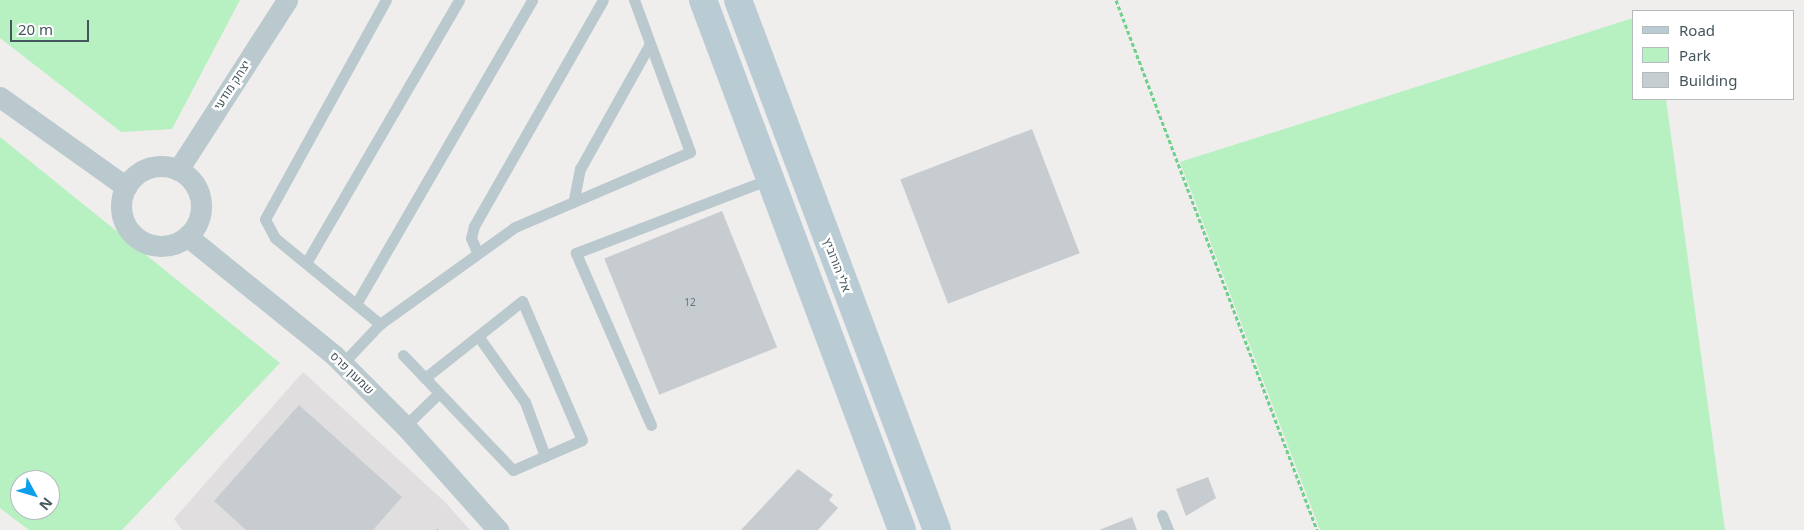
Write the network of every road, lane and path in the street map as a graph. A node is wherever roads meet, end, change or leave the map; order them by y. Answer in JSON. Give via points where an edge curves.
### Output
{"nodes":[{"id":1,"x":287,"y":0,"type":"edge"},
{"id":2,"x":386,"y":0,"type":"edge"},
{"id":3,"x":458,"y":0,"type":"edge"},
{"id":4,"x":532,"y":0,"type":"edge"},
{"id":5,"x":603,"y":0,"type":"edge"},
{"id":6,"x":634,"y":0,"type":"edge"},
{"id":7,"x":703,"y":0,"type":"edge"},
{"id":8,"x":738,"y":0,"type":"edge"},
{"id":9,"x":1116,"y":0,"type":"edge"},
{"id":10,"x":650,"y":44,"type":"junction"},
{"id":11,"x":0,"y":97,"type":"edge"},
{"id":12,"x":178,"y":170,"type":"junction"},
{"id":13,"x":770,"y":179,"type":"junction"},
{"id":14,"x":126,"y":187,"type":"junction"},
{"id":15,"x":574,"y":199,"type":"junction"},
{"id":16,"x":187,"y":236,"type":"junction"},
{"id":17,"x":477,"y":252,"type":"junction"},
{"id":18,"x":306,"y":263,"type":"junction"},
{"id":19,"x":356,"y":304,"type":"junction"},
{"id":20,"x":380,"y":324,"type":"junction"},
{"id":21,"x":478,"y":336,"type":"junction"},
{"id":22,"x":403,"y":355,"type":"dead end"},
{"id":23,"x":343,"y":363,"type":"junction"},
{"id":24,"x":425,"y":378,"type":"junction"},
{"id":25,"x":439,"y":393,"type":"junction"},
{"id":26,"x":651,"y":425,"type":"dead end"},
{"id":27,"x":406,"y":426,"type":"junction"},
{"id":28,"x":545,"y":456,"type":"junction"},
{"id":29,"x":1162,"y":515,"type":"dead end"},
{"id":30,"x":498,"y":530,"type":"edge"},
{"id":31,"x":902,"y":530,"type":"edge"},
{"id":32,"x":937,"y":530,"type":"edge"},
{"id":33,"x":1168,"y":530,"type":"edge"},
{"id":34,"x":1317,"y":530,"type":"edge"}],
"edges":[{"from":1,"to":12,"type":"street","name":"יצחק מודעי"},
{"from":2,"to":18,"type":"lane","via":[[266,209],[268,228]]},
{"from":3,"to":18,"type":"lane"},
{"from":4,"to":19,"type":"lane"},
{"from":5,"to":17,"type":"lane","via":[[474,226],[471,238]]},
{"from":6,"to":10,"type":"lane"},
{"from":7,"to":13,"type":"street"},
{"from":8,"to":32,"type":"street","name":"אלי הורוביץ"},
{"from":9,"to":34,"type":"path"},
{"from":10,"to":15,"type":"lane","via":[[580,169]]},
{"from":10,"to":15,"type":"lane","via":[[690,152]]},
{"from":11,"to":14,"type":"street"},
{"from":12,"to":14,"type":"street","via":[[147,168]]},
{"from":12,"to":16,"type":"street","via":[[198,189],[201,202],[196,226]]},
{"from":13,"to":26,"type":"lane","via":[[576,253]]},
{"from":13,"to":31,"type":"street"},
{"from":14,"to":16,"type":"street","via":[[122,214],[132,233],[162,246]]},
{"from":15,"to":17,"type":"lane","via":[[515,227]]},
{"from":16,"to":23,"type":"street","name":"שמעון פרס"},
{"from":17,"to":20,"type":"lane"},
{"from":18,"to":19,"type":"lane"},
{"from":19,"to":20,"type":"lane"},
{"from":20,"to":23,"type":"lane"},
{"from":21,"to":24,"type":"lane"},
{"from":21,"to":28,"type":"lane","via":[[525,402]]},
{"from":21,"to":28,"type":"lane","via":[[522,301],[582,440]]},
{"from":22,"to":24,"type":"lane"},
{"from":23,"to":27,"type":"street","name":"שמעון פרס"},
{"from":24,"to":25,"type":"lane"},
{"from":25,"to":27,"type":"lane"},
{"from":25,"to":28,"type":"lane","via":[[513,470]]},
{"from":27,"to":30,"type":"street","name":"שמעון פרס"},
{"from":29,"to":33,"type":"lane"}]}
